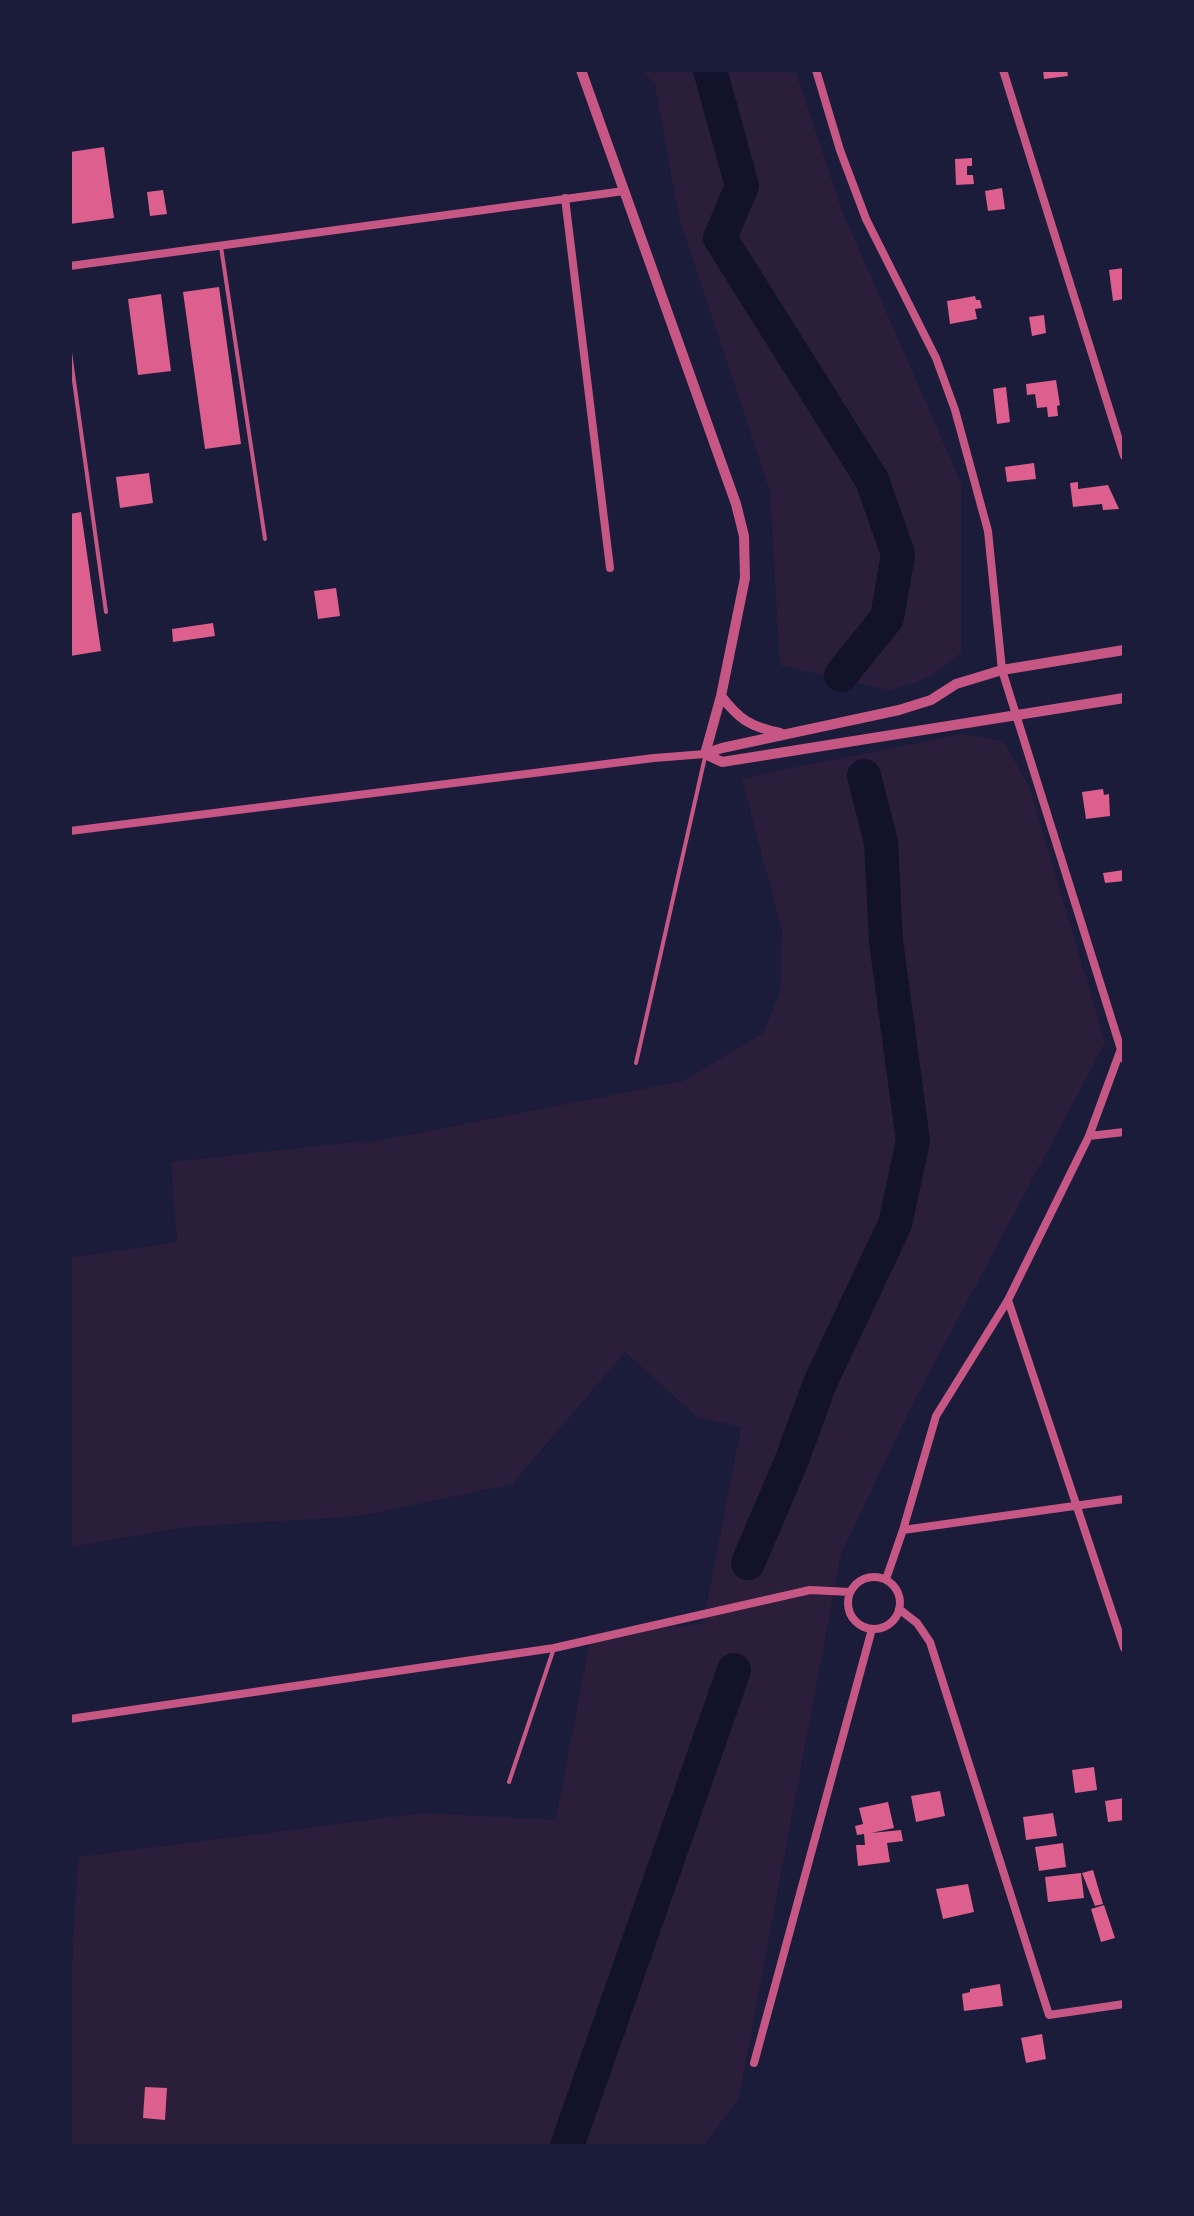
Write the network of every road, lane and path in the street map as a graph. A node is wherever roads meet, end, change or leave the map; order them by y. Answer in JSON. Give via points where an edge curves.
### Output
{"nodes":[{"id":1,"x":581,"y":70,"type":"edge"},
{"id":2,"x":816,"y":70,"type":"edge"},
{"id":3,"x":1003,"y":70,"type":"edge"},
{"id":4,"x":624,"y":191,"type":"junction"},
{"id":5,"x":565,"y":198,"type":"junction"},
{"id":6,"x":221,"y":245,"type":"junction"},
{"id":7,"x":70,"y":266,"type":"edge"},
{"id":8,"x":70,"y":352,"type":"edge"},
{"id":9,"x":1124,"y":456,"type":"edge"},
{"id":10,"x":265,"y":539,"type":"dead end"},
{"id":11,"x":610,"y":568,"type":"dead end"},
{"id":12,"x":106,"y":612,"type":"dead end"},
{"id":13,"x":1124,"y":650,"type":"edge"},
{"id":14,"x":1002,"y":670,"type":"junction"},
{"id":15,"x":721,"y":696,"type":"junction"},
{"id":16,"x":1124,"y":698,"type":"edge"},
{"id":17,"x":1017,"y":716,"type":"junction"},
{"id":18,"x":786,"y":734,"type":"junction"},
{"id":19,"x":705,"y":754,"type":"junction"},
{"id":20,"x":70,"y":831,"type":"edge"},
{"id":21,"x":1121,"y":1049,"type":"junction"},
{"id":22,"x":1124,"y":1059,"type":"edge"},
{"id":23,"x":636,"y":1063,"type":"dead end"},
{"id":24,"x":1124,"y":1132,"type":"edge"},
{"id":25,"x":1089,"y":1136,"type":"junction"},
{"id":26,"x":1008,"y":1300,"type":"junction"},
{"id":27,"x":1124,"y":1499,"type":"edge"},
{"id":28,"x":1078,"y":1505,"type":"junction"},
{"id":29,"x":903,"y":1530,"type":"junction"},
{"id":30,"x":886,"y":1579,"type":"junction"},
{"id":31,"x":850,"y":1592,"type":"junction"},
{"id":32,"x":899,"y":1609,"type":"junction"},
{"id":33,"x":872,"y":1629,"type":"junction"},
{"id":34,"x":554,"y":1648,"type":"junction"},
{"id":35,"x":1124,"y":1648,"type":"edge"},
{"id":36,"x":70,"y":1719,"type":"edge"},
{"id":37,"x":509,"y":1782,"type":"dead end"},
{"id":38,"x":1124,"y":2004,"type":"edge"},
{"id":39,"x":754,"y":2063,"type":"dead end"}],
"edges":[{"from":1,"to":4,"type":"street"},
{"from":2,"to":14,"type":"street","via":[[866,219],[936,358],[955,410],[988,531]]},
{"from":3,"to":9,"type":"street"},
{"from":4,"to":5,"type":"street"},
{"from":4,"to":15,"type":"street","via":[[744,536],[745,578]]},
{"from":5,"to":6,"type":"street"},
{"from":5,"to":11,"type":"street"},
{"from":6,"to":7,"type":"street"},
{"from":6,"to":10,"type":"lane"},
{"from":8,"to":12,"type":"lane"},
{"from":13,"to":14,"type":"street"},
{"from":14,"to":17,"type":"street"},
{"from":14,"to":18,"type":"street","via":[[899,710]]},
{"from":15,"to":18,"type":"street","via":[[739,719]]},
{"from":15,"to":19,"type":"street"},
{"from":16,"to":17,"type":"street"},
{"from":17,"to":19,"type":"street","via":[[722,762]]},
{"from":17,"to":21,"type":"street"},
{"from":18,"to":19,"type":"street"},
{"from":19,"to":20,"type":"street"},
{"from":19,"to":23,"type":"lane"},
{"from":21,"to":22,"type":"street"},
{"from":21,"to":25,"type":"street"},
{"from":24,"to":25,"type":"street"},
{"from":25,"to":26,"type":"street"},
{"from":26,"to":28,"type":"street"},
{"from":26,"to":29,"type":"street","via":[[936,1416]]},
{"from":27,"to":28,"type":"street"},
{"from":28,"to":29,"type":"street"},
{"from":28,"to":35,"type":"street"},
{"from":29,"to":30,"type":"street"},
{"from":30,"to":31,"type":"street","via":[[870,1577]]},
{"from":30,"to":32,"type":"street","via":[[897,1590]]},
{"from":31,"to":33,"type":"street","via":[[851,1616]]},
{"from":31,"to":34,"type":"street","via":[[810,1590]]},
{"from":32,"to":33,"type":"street","via":[[888,1625]]},
{"from":32,"to":38,"type":"street","via":[[930,1642],[1049,2015]]},
{"from":33,"to":39,"type":"street"},
{"from":34,"to":36,"type":"street"},
{"from":34,"to":37,"type":"lane"}]}
